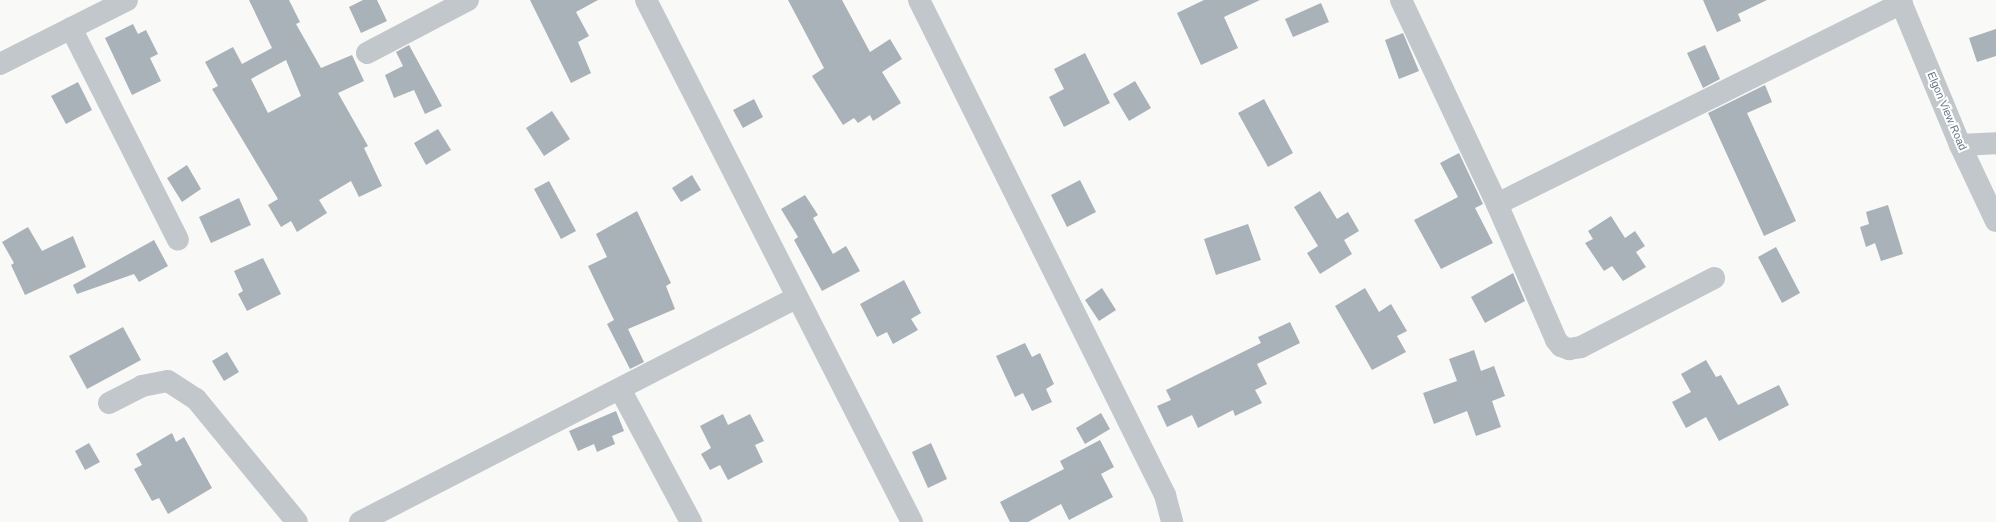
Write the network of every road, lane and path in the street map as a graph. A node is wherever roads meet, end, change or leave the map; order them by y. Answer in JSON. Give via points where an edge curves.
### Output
{"nodes":[{"id":1,"x":127,"y":0,"type":"edge"},
{"id":2,"x":468,"y":0,"type":"edge"},
{"id":3,"x":646,"y":0,"type":"edge"},
{"id":4,"x":919,"y":0,"type":"edge"},
{"id":5,"x":1401,"y":0,"type":"edge"},
{"id":6,"x":1901,"y":1,"type":"edge"},
{"id":7,"x":71,"y":28,"type":"junction"},
{"id":8,"x":367,"y":53,"type":"dead end"},
{"id":9,"x":0,"y":64,"type":"edge"},
{"id":10,"x":1996,"y":143,"type":"edge"},
{"id":11,"x":1960,"y":145,"type":"junction"},
{"id":12,"x":1497,"y":204,"type":"junction"},
{"id":13,"x":1996,"y":220,"type":"edge"},
{"id":14,"x":178,"y":240,"type":"dead end"},
{"id":15,"x":1714,"y":278,"type":"dead end"},
{"id":16,"x":796,"y":298,"type":"junction"},
{"id":17,"x":620,"y":389,"type":"junction"},
{"id":18,"x":109,"y":403,"type":"dead end"},
{"id":19,"x":297,"y":522,"type":"edge"},
{"id":20,"x":360,"y":522,"type":"edge"},
{"id":21,"x":691,"y":522,"type":"edge"},
{"id":22,"x":912,"y":522,"type":"edge"},
{"id":23,"x":1172,"y":522,"type":"edge"}],
"edges":[{"from":1,"to":7,"type":"street"},
{"from":2,"to":8,"type":"street"},
{"from":3,"to":16,"type":"street"},
{"from":4,"to":23,"type":"street","via":[[1165,495]]},
{"from":5,"to":12,"type":"street"},
{"from":6,"to":11,"type":"street","name":"Elgon View Road"},
{"from":6,"to":12,"type":"street"},
{"from":7,"to":9,"type":"street"},
{"from":7,"to":14,"type":"street"},
{"from":10,"to":11,"type":"street"},
{"from":11,"to":13,"type":"street","name":"Elgon View Road"},
{"from":12,"to":15,"type":"street","via":[[1556,340],[1561,346],[1569,349],[1580,347]]},
{"from":16,"to":17,"type":"street"},
{"from":16,"to":22,"type":"street"},
{"from":17,"to":20,"type":"street"},
{"from":17,"to":21,"type":"street"},
{"from":18,"to":19,"type":"street","via":[[142,386],[168,381],[196,400]]}]}
